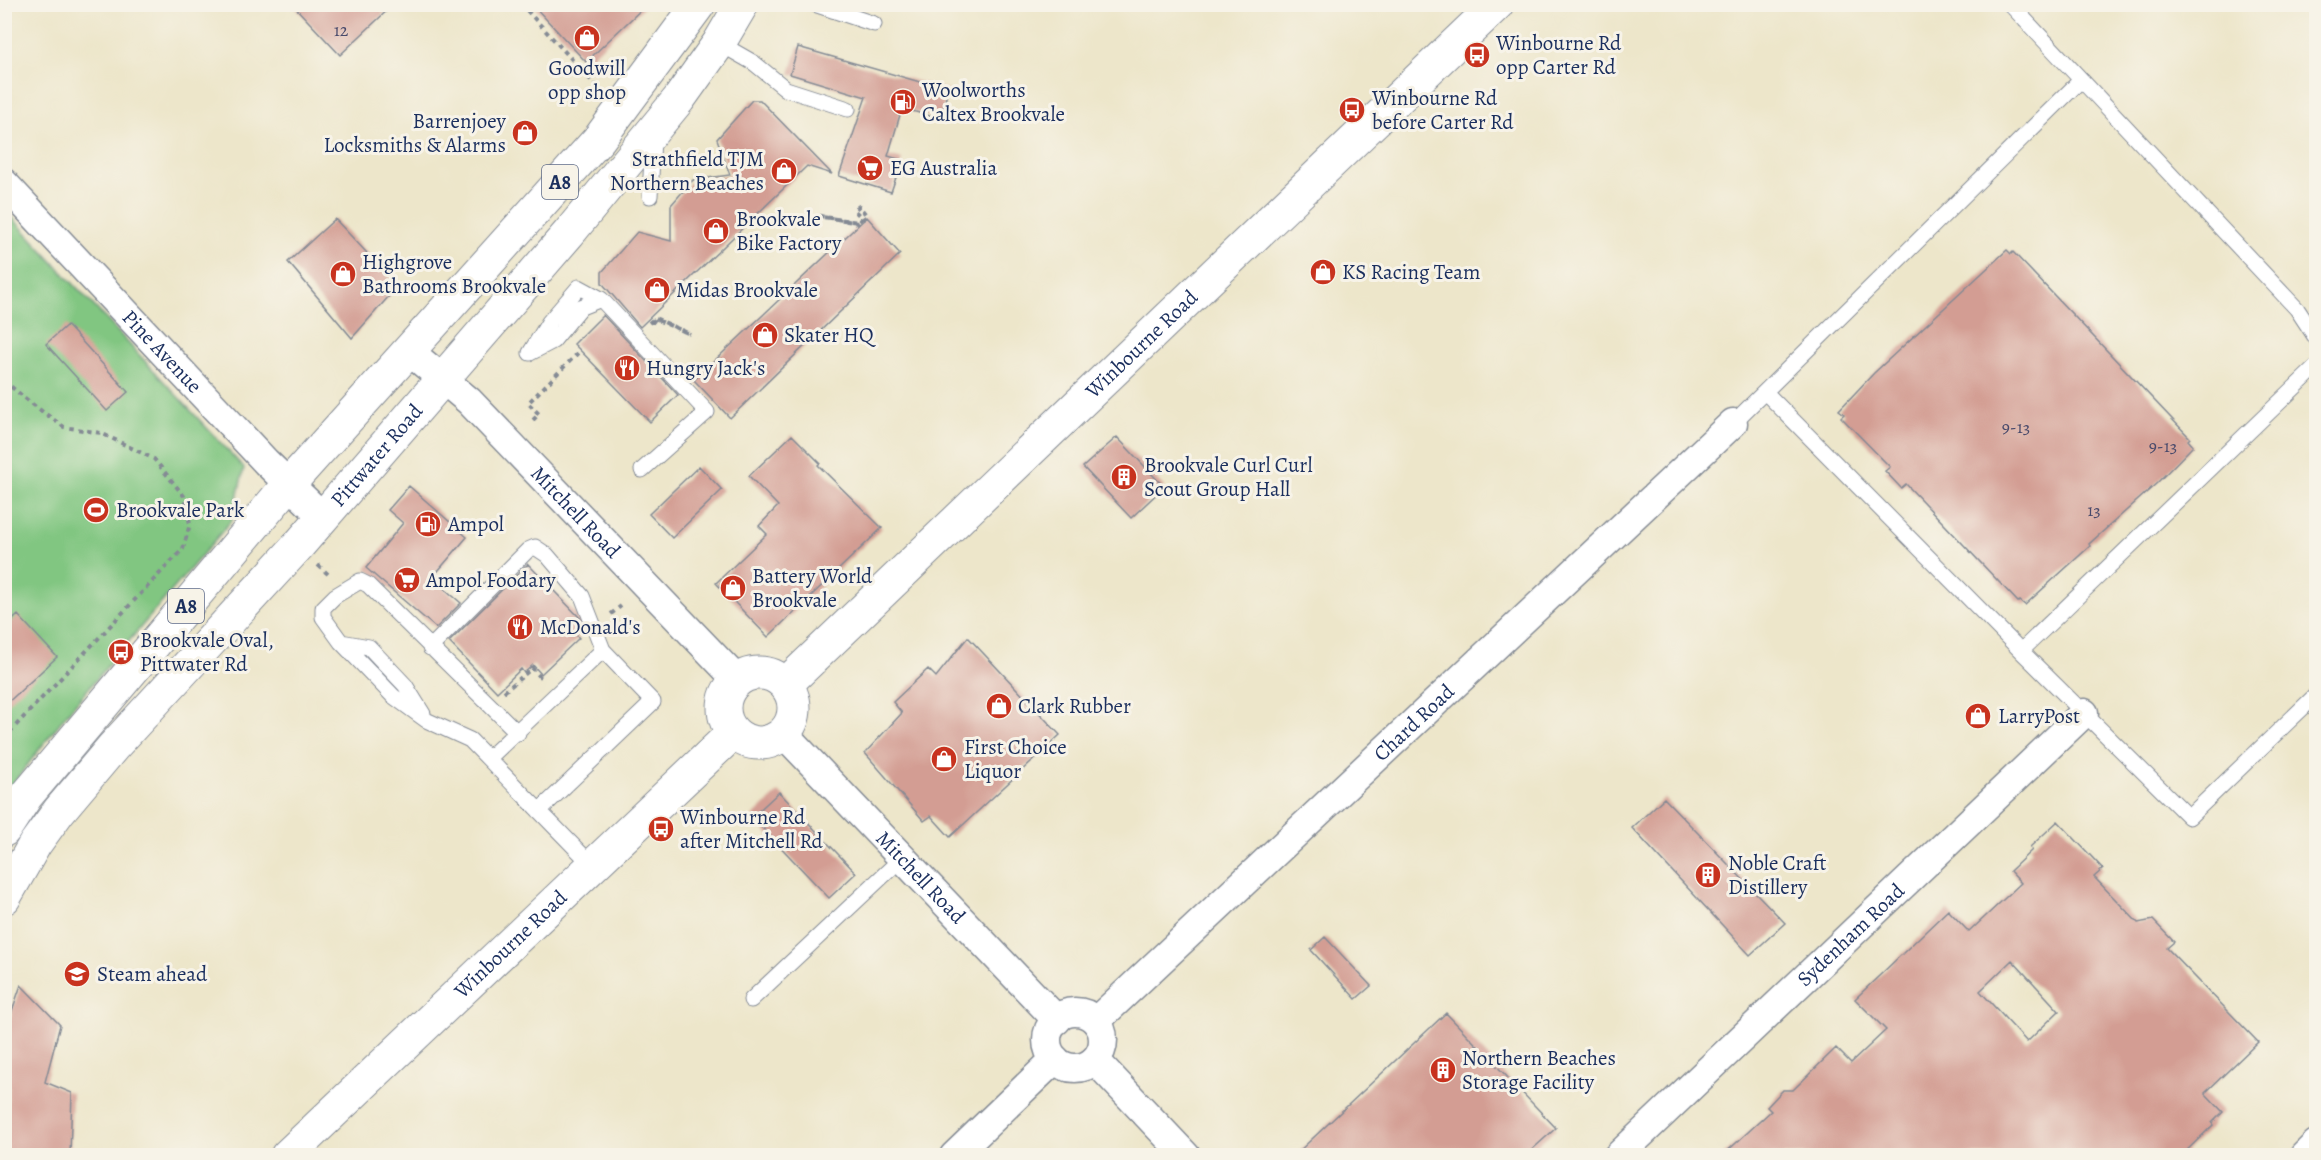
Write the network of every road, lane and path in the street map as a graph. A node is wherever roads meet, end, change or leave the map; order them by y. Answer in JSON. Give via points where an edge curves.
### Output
{"nodes":[{"id":1,"x":521,"y":4,"type":"edge"},
{"id":2,"x":699,"y":4,"type":"edge"},
{"id":3,"x":742,"y":4,"type":"edge"},
{"id":4,"x":814,"y":4,"type":"edge"},
{"id":5,"x":1497,"y":4,"type":"edge"},
{"id":6,"x":2010,"y":4,"type":"edge"},
{"id":7,"x":874,"y":24,"type":"dead end"},
{"id":8,"x":719,"y":43,"type":"junction"},
{"id":9,"x":2081,"y":80,"type":"junction"},
{"id":10,"x":848,"y":109,"type":"dead end"},
{"id":11,"x":620,"y":111,"type":"junction"},
{"id":12,"x":654,"y":129,"type":"junction"},
{"id":13,"x":4,"y":183,"type":"edge"},
{"id":14,"x":650,"y":196,"type":"dead end"},
{"id":15,"x":815,"y":216,"type":"dead end"},
{"id":16,"x":830,"y":218,"type":"junction"},
{"id":17,"x":649,"y":324,"type":"dead end"},
{"id":18,"x":690,"y":334,"type":"dead end"},
{"id":19,"x":2316,"y":338,"type":"edge"},
{"id":20,"x":409,"y":351,"type":"junction"},
{"id":21,"x":530,"y":353,"type":"dead end"},
{"id":22,"x":579,"y":353,"type":"dead end"},
{"id":23,"x":2316,"y":367,"type":"edge"},
{"id":24,"x":443,"y":379,"type":"junction"},
{"id":25,"x":4,"y":381,"type":"edge"},
{"id":26,"x":1766,"y":393,"type":"junction"},
{"id":27,"x":533,"y":420,"type":"dead end"},
{"id":28,"x":1733,"y":423,"type":"joint"},
{"id":29,"x":642,"y":470,"type":"dead end"},
{"id":30,"x":288,"y":485,"type":"junction"},
{"id":31,"x":323,"y":517,"type":"junction"},
{"id":32,"x":314,"y":560,"type":"dead end"},
{"id":33,"x":344,"y":590,"type":"junction"},
{"id":34,"x":621,"y":606,"type":"dead end"},
{"id":35,"x":594,"y":630,"type":"junction"},
{"id":36,"x":430,"y":648,"type":"junction"},
{"id":37,"x":603,"y":650,"type":"junction"},
{"id":38,"x":2021,"y":651,"type":"junction"},
{"id":39,"x":551,"y":671,"type":"dead end"},
{"id":40,"x":737,"y":681,"type":"junction"},
{"id":41,"x":786,"y":684,"type":"junction"},
{"id":42,"x":2316,"y":695,"type":"edge"},
{"id":43,"x":487,"y":703,"type":"junction"},
{"id":44,"x":2084,"y":713,"type":"junction"},
{"id":45,"x":518,"y":733,"type":"junction"},
{"id":46,"x":733,"y":733,"type":"junction"},
{"id":47,"x":784,"y":734,"type":"junction"},
{"id":48,"x":4,"y":738,"type":"edge"},
{"id":49,"x":489,"y":758,"type":"junction"},
{"id":50,"x":539,"y":811,"type":"junction"},
{"id":51,"x":4,"y":830,"type":"edge"},
{"id":52,"x":902,"y":858,"type":"junction"},
{"id":53,"x":592,"y":866,"type":"junction"},
{"id":54,"x":4,"y":898,"type":"edge"},
{"id":55,"x":751,"y":1000,"type":"dead end"},
{"id":56,"x":1057,"y":1020,"type":"junction"},
{"id":57,"x":1096,"y":1021,"type":"junction"},
{"id":58,"x":1055,"y":1059,"type":"junction"},
{"id":59,"x":1095,"y":1060,"type":"junction"},
{"id":60,"x":2316,"y":1144,"type":"edge"},
{"id":61,"x":287,"y":1155,"type":"edge"},
{"id":62,"x":954,"y":1155,"type":"edge"},
{"id":63,"x":1186,"y":1155,"type":"edge"},
{"id":64,"x":1618,"y":1155,"type":"edge"},
{"id":65,"x":2304,"y":1155,"type":"edge"}],
"edges":[{"from":1,"to":11,"type":"path"},
{"from":2,"to":11,"type":"main road","number":"A8"},
{"from":3,"to":8,"type":"main road","name":"Pittwater Road","number":"A8"},
{"from":4,"to":7,"type":"lane"},
{"from":5,"to":41,"type":"main road","name":"Winbourne Road"},
{"from":6,"to":9,"type":"lane"},
{"from":8,"to":10,"type":"lane","via":[[754,63],[786,89]]},
{"from":8,"to":12,"type":"main road","name":"Pittwater Road","number":"A8"},
{"from":9,"to":19,"type":"lane","via":[[2297,309]]},
{"from":9,"to":26,"type":"lane"},
{"from":11,"to":20,"type":"main road","number":"A8"},
{"from":12,"to":14,"type":"lane"},
{"from":12,"to":24,"type":"main road","name":"Pittwater Road","number":"A8"},
{"from":13,"to":30,"type":"street","name":"Pine Avenue"},
{"from":15,"to":16,"type":"path"},
{"from":16,"to":16,"type":"path","via":[[858,222],[862,218],[854,210],[859,206],[867,216],[858,223]]},
{"from":17,"to":18,"type":"path","via":[[655,318]]},
{"from":20,"to":24,"type":"street","name":"Mitchell Road"},
{"from":20,"to":30,"type":"main road","number":"A8"},
{"from":21,"to":29,"type":"lane","via":[[549,321],[579,287],[601,299],[707,412]]},
{"from":22,"to":27,"type":"path","via":[[528,403],[539,414]]},
{"from":23,"to":38,"type":"lane"},
{"from":24,"to":31,"type":"main road","name":"Pittwater Road","number":"A8"},
{"from":24,"to":40,"type":"street","name":"Mitchell Road","via":[[477,409]]},
{"from":25,"to":48,"type":"path","via":[[64,427],[101,433],[154,459],[184,496],[190,524],[183,549]]},
{"from":26,"to":28,"type":"lane"},
{"from":26,"to":38,"type":"lane"},
{"from":28,"to":57,"type":"street","name":"Chard Road"},
{"from":30,"to":31,"type":"street","name":"Pine Avenue"},
{"from":30,"to":51,"type":"main road","number":"A8","via":[[27,795]]},
{"from":31,"to":54,"type":"main road","name":"Pittwater Road","number":"A8","via":[[113,747],[35,844]]},
{"from":32,"to":33,"type":"path"},
{"from":33,"to":36,"type":"lane","via":[[360,581],[368,585]]},
{"from":33,"to":49,"type":"lane","via":[[322,608],[323,617],[341,642],[393,696],[426,720],[470,740]]},
{"from":34,"to":35,"type":"path"},
{"from":35,"to":36,"type":"lane","via":[[582,596],[547,555],[535,547]]},
{"from":35,"to":37,"type":"lane"},
{"from":36,"to":43,"type":"lane"},
{"from":37,"to":45,"type":"lane"},
{"from":37,"to":50,"type":"lane","via":[[653,702]]},
{"from":38,"to":44,"type":"lane"},
{"from":39,"to":43,"type":"path","via":[[542,680],[532,668]]},
{"from":40,"to":41,"type":"main road","via":[[762,672]]},
{"from":40,"to":46,"type":"main road","via":[[729,689],[724,712]]},
{"from":41,"to":47,"type":"main road","via":[[795,704],[791,725]]},
{"from":42,"to":44,"type":"lane","via":[[2189,817]]},
{"from":43,"to":45,"type":"lane"},
{"from":44,"to":64,"type":"street","name":"Sydenham Road"},
{"from":45,"to":49,"type":"lane"},
{"from":46,"to":47,"type":"main road","via":[[742,740],[764,744]]},
{"from":46,"to":53,"type":"main road","name":"Winbourne Road"},
{"from":47,"to":52,"type":"street","name":"Mitchell Road"},
{"from":49,"to":50,"type":"lane"},
{"from":50,"to":53,"type":"lane"},
{"from":52,"to":55,"type":"lane"},
{"from":52,"to":56,"type":"street","name":"Mitchell Road"},
{"from":53,"to":61,"type":"main road","name":"Winbourne Road"},
{"from":56,"to":57,"type":"street","via":[[1078,1012]]},
{"from":56,"to":58,"type":"street","via":[[1047,1040]]},
{"from":57,"to":59,"type":"street","via":[[1103,1040]]},
{"from":58,"to":59,"type":"street","via":[[1073,1067]]},
{"from":58,"to":62,"type":"street"},
{"from":59,"to":63,"type":"street"},
{"from":60,"to":65,"type":"street"}]}
